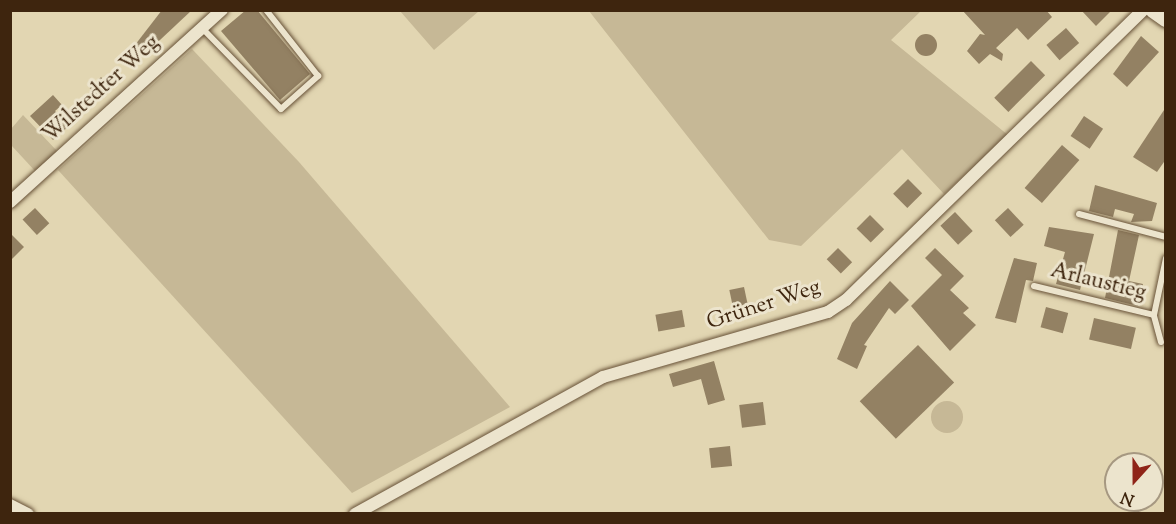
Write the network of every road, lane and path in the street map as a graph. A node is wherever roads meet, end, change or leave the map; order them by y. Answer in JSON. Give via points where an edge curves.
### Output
{"nodes":[{"id":1,"x":222,"y":10,"type":"edge"},
{"id":2,"x":266,"y":10,"type":"edge"},
{"id":3,"x":1143,"y":10,"type":"edge"},
{"id":4,"x":1153,"y":10,"type":"edge"},
{"id":5,"x":1166,"y":19,"type":"edge"},
{"id":6,"x":202,"y":28,"type":"junction"},
{"id":7,"x":10,"y":202,"type":"edge"},
{"id":8,"x":1079,"y":214,"type":"dead end"},
{"id":9,"x":1166,"y":237,"type":"edge"},
{"id":10,"x":1166,"y":258,"type":"edge"},
{"id":11,"x":1034,"y":286,"type":"dead end"},
{"id":12,"x":1154,"y":315,"type":"junction"},
{"id":13,"x":1161,"y":342,"type":"dead end"},
{"id":14,"x":10,"y":505,"type":"edge"},
{"id":15,"x":28,"y":513,"type":"edge"},
{"id":16,"x":355,"y":513,"type":"edge"}],
"edges":[{"from":1,"to":6,"type":"street","name":"Wilstedter Weg"},
{"from":2,"to":6,"type":"lane","via":[[318,76],[281,109]]},
{"from":3,"to":16,"type":"street","name":"Grüner Weg","via":[[846,300],[828,312],[603,377]]},
{"from":4,"to":5,"type":"street"},
{"from":6,"to":7,"type":"street","name":"Wilstedter Weg"},
{"from":8,"to":9,"type":"lane"},
{"from":10,"to":12,"type":"lane","name":"Arlaustieg"},
{"from":11,"to":12,"type":"lane","name":"Arlaustieg"},
{"from":12,"to":13,"type":"lane","name":"Arlaustieg"},
{"from":14,"to":15,"type":"street"}]}
